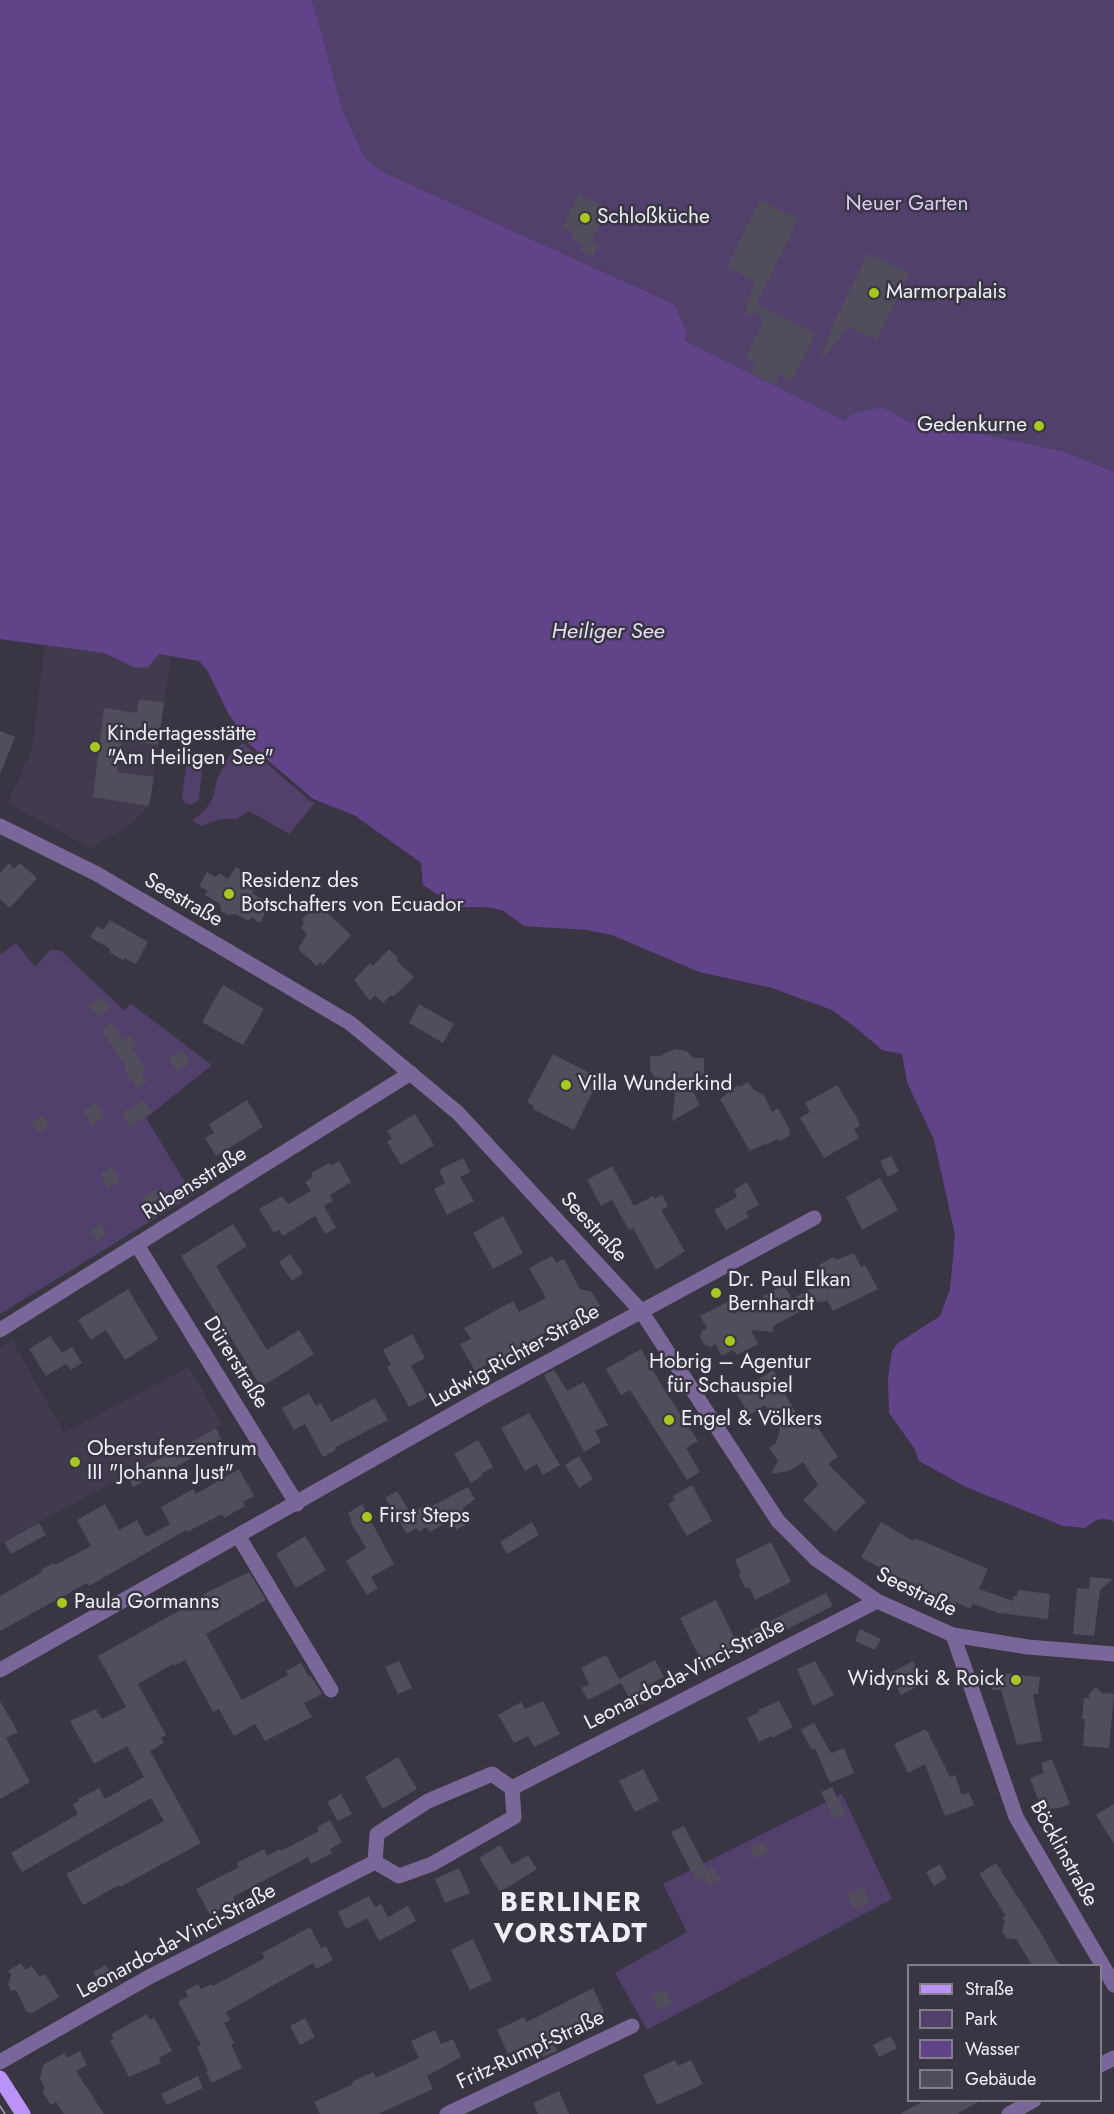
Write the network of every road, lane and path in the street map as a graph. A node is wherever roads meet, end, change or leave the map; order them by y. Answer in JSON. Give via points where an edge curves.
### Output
{"nodes":[{"id":1,"x":0,"y":826,"type":"edge"},
{"id":2,"x":411,"y":1073,"type":"junction"},
{"id":3,"x":814,"y":1218,"type":"dead end"},
{"id":4,"x":137,"y":1245,"type":"junction"},
{"id":5,"x":641,"y":1311,"type":"junction"},
{"id":6,"x":0,"y":1330,"type":"edge"},
{"id":7,"x":297,"y":1504,"type":"junction"},
{"id":8,"x":239,"y":1537,"type":"junction"},
{"id":9,"x":877,"y":1601,"type":"junction"},
{"id":10,"x":953,"y":1635,"type":"junction"},
{"id":11,"x":1114,"y":1654,"type":"edge"},
{"id":12,"x":0,"y":1670,"type":"edge"},
{"id":13,"x":331,"y":1690,"type":"dead end"},
{"id":14,"x":512,"y":1788,"type":"junction"},
{"id":15,"x":375,"y":1862,"type":"junction"},
{"id":16,"x":1102,"y":1964,"type":"edge"},
{"id":17,"x":1102,"y":1964,"type":"edge"},
{"id":18,"x":1114,"y":1985,"type":"edge"},
{"id":19,"x":633,"y":2026,"type":"dead end"},
{"id":20,"x":0,"y":2062,"type":"edge"},
{"id":21,"x":0,"y":2078,"type":"edge"},
{"id":22,"x":1030,"y":2102,"type":"edge"},
{"id":23,"x":23,"y":2114,"type":"edge"},
{"id":24,"x":447,"y":2114,"type":"edge"},
{"id":25,"x":1009,"y":2114,"type":"edge"}],
"edges":[{"from":1,"to":2,"type":"street","name":"Seestraße","via":[[97,874],[350,1023]]},
{"from":2,"to":4,"type":"street","name":"Rubensstraße"},
{"from":2,"to":5,"type":"street","name":"Seestraße","via":[[458,1113]]},
{"from":3,"to":5,"type":"street","name":"Ludwig-Richter-Straße"},
{"from":4,"to":6,"type":"street","name":"Rubensstraße"},
{"from":4,"to":7,"type":"street","name":"Dürerstraße"},
{"from":5,"to":7,"type":"street","name":"Ludwig-Richter-Straße"},
{"from":5,"to":9,"type":"street","name":"Seestraße","via":[[778,1521],[816,1559]]},
{"from":7,"to":8,"type":"street","name":"Ludwig-Richter-Straße"},
{"from":8,"to":12,"type":"street","name":"Ludwig-Richter-Straße"},
{"from":8,"to":13,"type":"street"},
{"from":9,"to":10,"type":"street","name":"Seestraße"},
{"from":9,"to":14,"type":"street","name":"Leonardo-da-Vinci-Straße"},
{"from":10,"to":11,"type":"street","name":"Seestraße","via":[[1028,1647]]},
{"from":10,"to":17,"type":"street","name":"Böcklinstraße","via":[[1016,1817]]},
{"from":14,"to":15,"type":"street","via":[[492,1774],[428,1801],[377,1834]]},
{"from":14,"to":15,"type":"street","via":[[514,1817],[432,1864],[399,1876]]},
{"from":15,"to":20,"type":"street","name":"Leonardo-da-Vinci-Straße","via":[[149,1977]]},
{"from":16,"to":18,"type":"street","name":"Böcklinstraße"},
{"from":19,"to":24,"type":"street","name":"Fritz-Rumpf-Straße"},
{"from":21,"to":23,"type":"main road"},
{"from":22,"to":25,"type":"street"}]}
